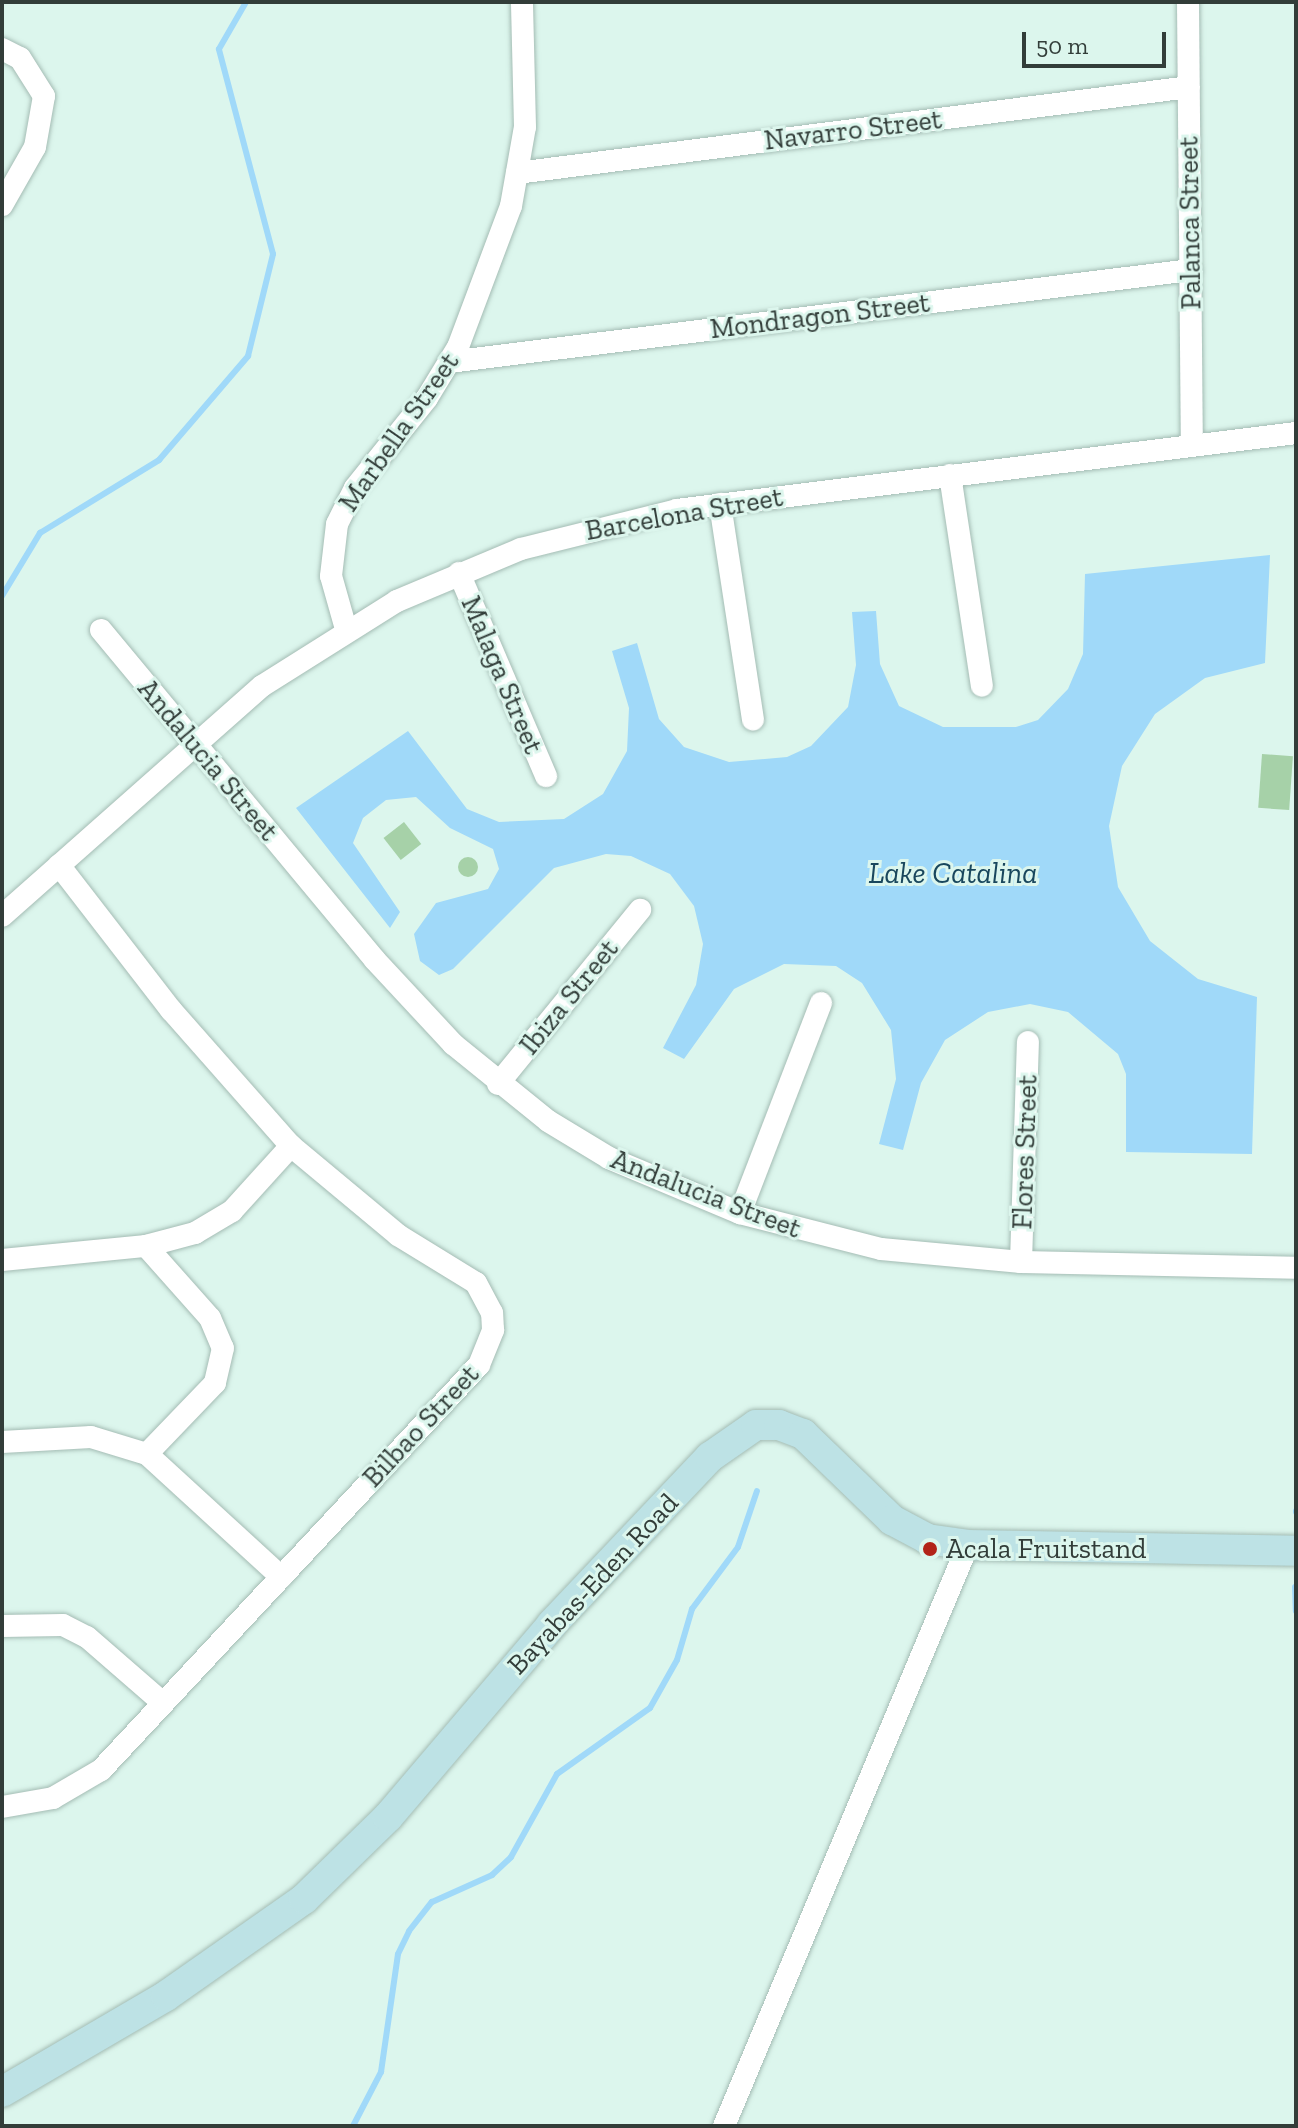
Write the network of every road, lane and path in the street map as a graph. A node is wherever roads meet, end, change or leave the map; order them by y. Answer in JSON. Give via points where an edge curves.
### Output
{"nodes":[{"id":1,"x":522,"y":2,"type":"edge"},
{"id":2,"x":1188,"y":2,"type":"edge"},
{"id":3,"x":2,"y":49,"type":"edge"},
{"id":4,"x":1189,"y":87,"type":"junction"},
{"id":5,"x":517,"y":173,"type":"junction"},
{"id":6,"x":2,"y":205,"type":"edge"},
{"id":7,"x":1191,"y":270,"type":"junction"},
{"id":8,"x":449,"y":362,"type":"junction"},
{"id":9,"x":1296,"y":433,"type":"edge"},
{"id":10,"x":1192,"y":443,"type":"junction"},
{"id":11,"x":950,"y":475,"type":"junction"},
{"id":12,"x":720,"y":504,"type":"junction"},
{"id":13,"x":459,"y":573,"type":"junction"},
{"id":14,"x":346,"y":629,"type":"junction"},
{"id":15,"x":101,"y":630,"type":"dead end"},
{"id":16,"x":982,"y":686,"type":"dead end"},
{"id":17,"x":753,"y":719,"type":"dead end"},
{"id":18,"x":194,"y":742,"type":"junction"},
{"id":19,"x":546,"y":776,"type":"dead end"},
{"id":20,"x":59,"y":865,"type":"junction"},
{"id":21,"x":640,"y":910,"type":"dead end"},
{"id":22,"x":2,"y":916,"type":"edge"},
{"id":23,"x":821,"y":1003,"type":"dead end"},
{"id":24,"x":1028,"y":1042,"type":"dead end"},
{"id":25,"x":498,"y":1084,"type":"junction"},
{"id":26,"x":291,"y":1146,"type":"junction"},
{"id":27,"x":740,"y":1213,"type":"junction"},
{"id":28,"x":146,"y":1246,"type":"junction"},
{"id":29,"x":2,"y":1260,"type":"edge"},
{"id":30,"x":1021,"y":1262,"type":"junction"},
{"id":31,"x":1296,"y":1268,"type":"edge"},
{"id":32,"x":2,"y":1442,"type":"edge"},
{"id":33,"x":147,"y":1454,"type":"junction"},
{"id":34,"x":1296,"y":1527,"type":"edge"},
{"id":35,"x":968,"y":1545,"type":"junction"},
{"id":36,"x":1284,"y":1551,"type":"edge"},
{"id":37,"x":281,"y":1577,"type":"junction"},
{"id":38,"x":2,"y":1626,"type":"edge"},
{"id":39,"x":163,"y":1703,"type":"junction"},
{"id":40,"x":2,"y":1807,"type":"edge"},
{"id":41,"x":2,"y":2092,"type":"edge"},
{"id":42,"x":724,"y":2126,"type":"edge"}],
"edges":[{"from":1,"to":5,"type":"street","name":"Marbella Street","via":[[525,127]]},
{"from":2,"to":4,"type":"street","name":"Palanca Street"},
{"from":3,"to":6,"type":"street","via":[[35,75],[44,119]]},
{"from":4,"to":5,"type":"street","name":"Navarro Street"},
{"from":4,"to":7,"type":"street","name":"Palanca Street"},
{"from":5,"to":8,"type":"street","name":"Marbella Street","via":[[489,276]]},
{"from":7,"to":8,"type":"street","name":"Mondragon Street"},
{"from":7,"to":10,"type":"street","name":"Palanca Street"},
{"from":8,"to":14,"type":"street","name":"Marbella Street","via":[[355,488],[337,524],[331,576]]},
{"from":9,"to":10,"type":"street","name":"Barcelona Street"},
{"from":10,"to":11,"type":"street","name":"Barcelona Street"},
{"from":11,"to":12,"type":"street","name":"Barcelona Street"},
{"from":11,"to":16,"type":"street"},
{"from":12,"to":13,"type":"street","name":"Barcelona Street","via":[[581,531]]},
{"from":12,"to":17,"type":"street"},
{"from":13,"to":14,"type":"street","name":"Barcelona Street"},
{"from":13,"to":19,"type":"street","name":"Malaga Street"},
{"from":14,"to":18,"type":"street","name":"Barcelona Street"},
{"from":15,"to":18,"type":"street","name":"Andalucia Street"},
{"from":18,"to":20,"type":"street","name":"Barcelona Street"},
{"from":18,"to":25,"type":"street","name":"Andalucia Street","via":[[375,960]]},
{"from":20,"to":22,"type":"street","name":"Barcelona Street"},
{"from":20,"to":26,"type":"street","name":"Bilbao Street","via":[[171,1010]]},
{"from":21,"to":25,"type":"street","name":"Ibiza Street"},
{"from":23,"to":27,"type":"street"},
{"from":24,"to":30,"type":"street","name":"Flores Street"},
{"from":25,"to":27,"type":"street","name":"Andalucia Street","via":[[609,1158]]},
{"from":26,"to":28,"type":"street","via":[[215,1223]]},
{"from":26,"to":37,"type":"street","name":"Bilbao Street","via":[[387,1226],[476,1283],[492,1313],[493,1330],[479,1365]]},
{"from":27,"to":30,"type":"street","name":"Andalucia Street","via":[[881,1249]]},
{"from":28,"to":29,"type":"street"},
{"from":28,"to":33,"type":"street","via":[[210,1318],[223,1348],[215,1383]]},
{"from":30,"to":31,"type":"street","name":"Andalucia Street"},
{"from":32,"to":33,"type":"street","via":[[91,1437]]},
{"from":33,"to":37,"type":"street"},
{"from":34,"to":36,"type":"street","name":"Bayabas-Eden Road"},
{"from":35,"to":36,"type":"street","name":"Bayabas-Eden Road"},
{"from":35,"to":41,"type":"street","name":"Bayabas-Eden Road","via":[[927,1539],[892,1520],[803,1434],[779,1425],[756,1425],[733,1435],[552,1624],[336,1870],[166,1996]]},
{"from":35,"to":42,"type":"street"},
{"from":37,"to":39,"type":"street","name":"Bilbao Street"},
{"from":38,"to":39,"type":"street","via":[[63,1625],[87,1637]]},
{"from":39,"to":40,"type":"street","name":"Bilbao Street","via":[[86,1783],[53,1798]]}]}
